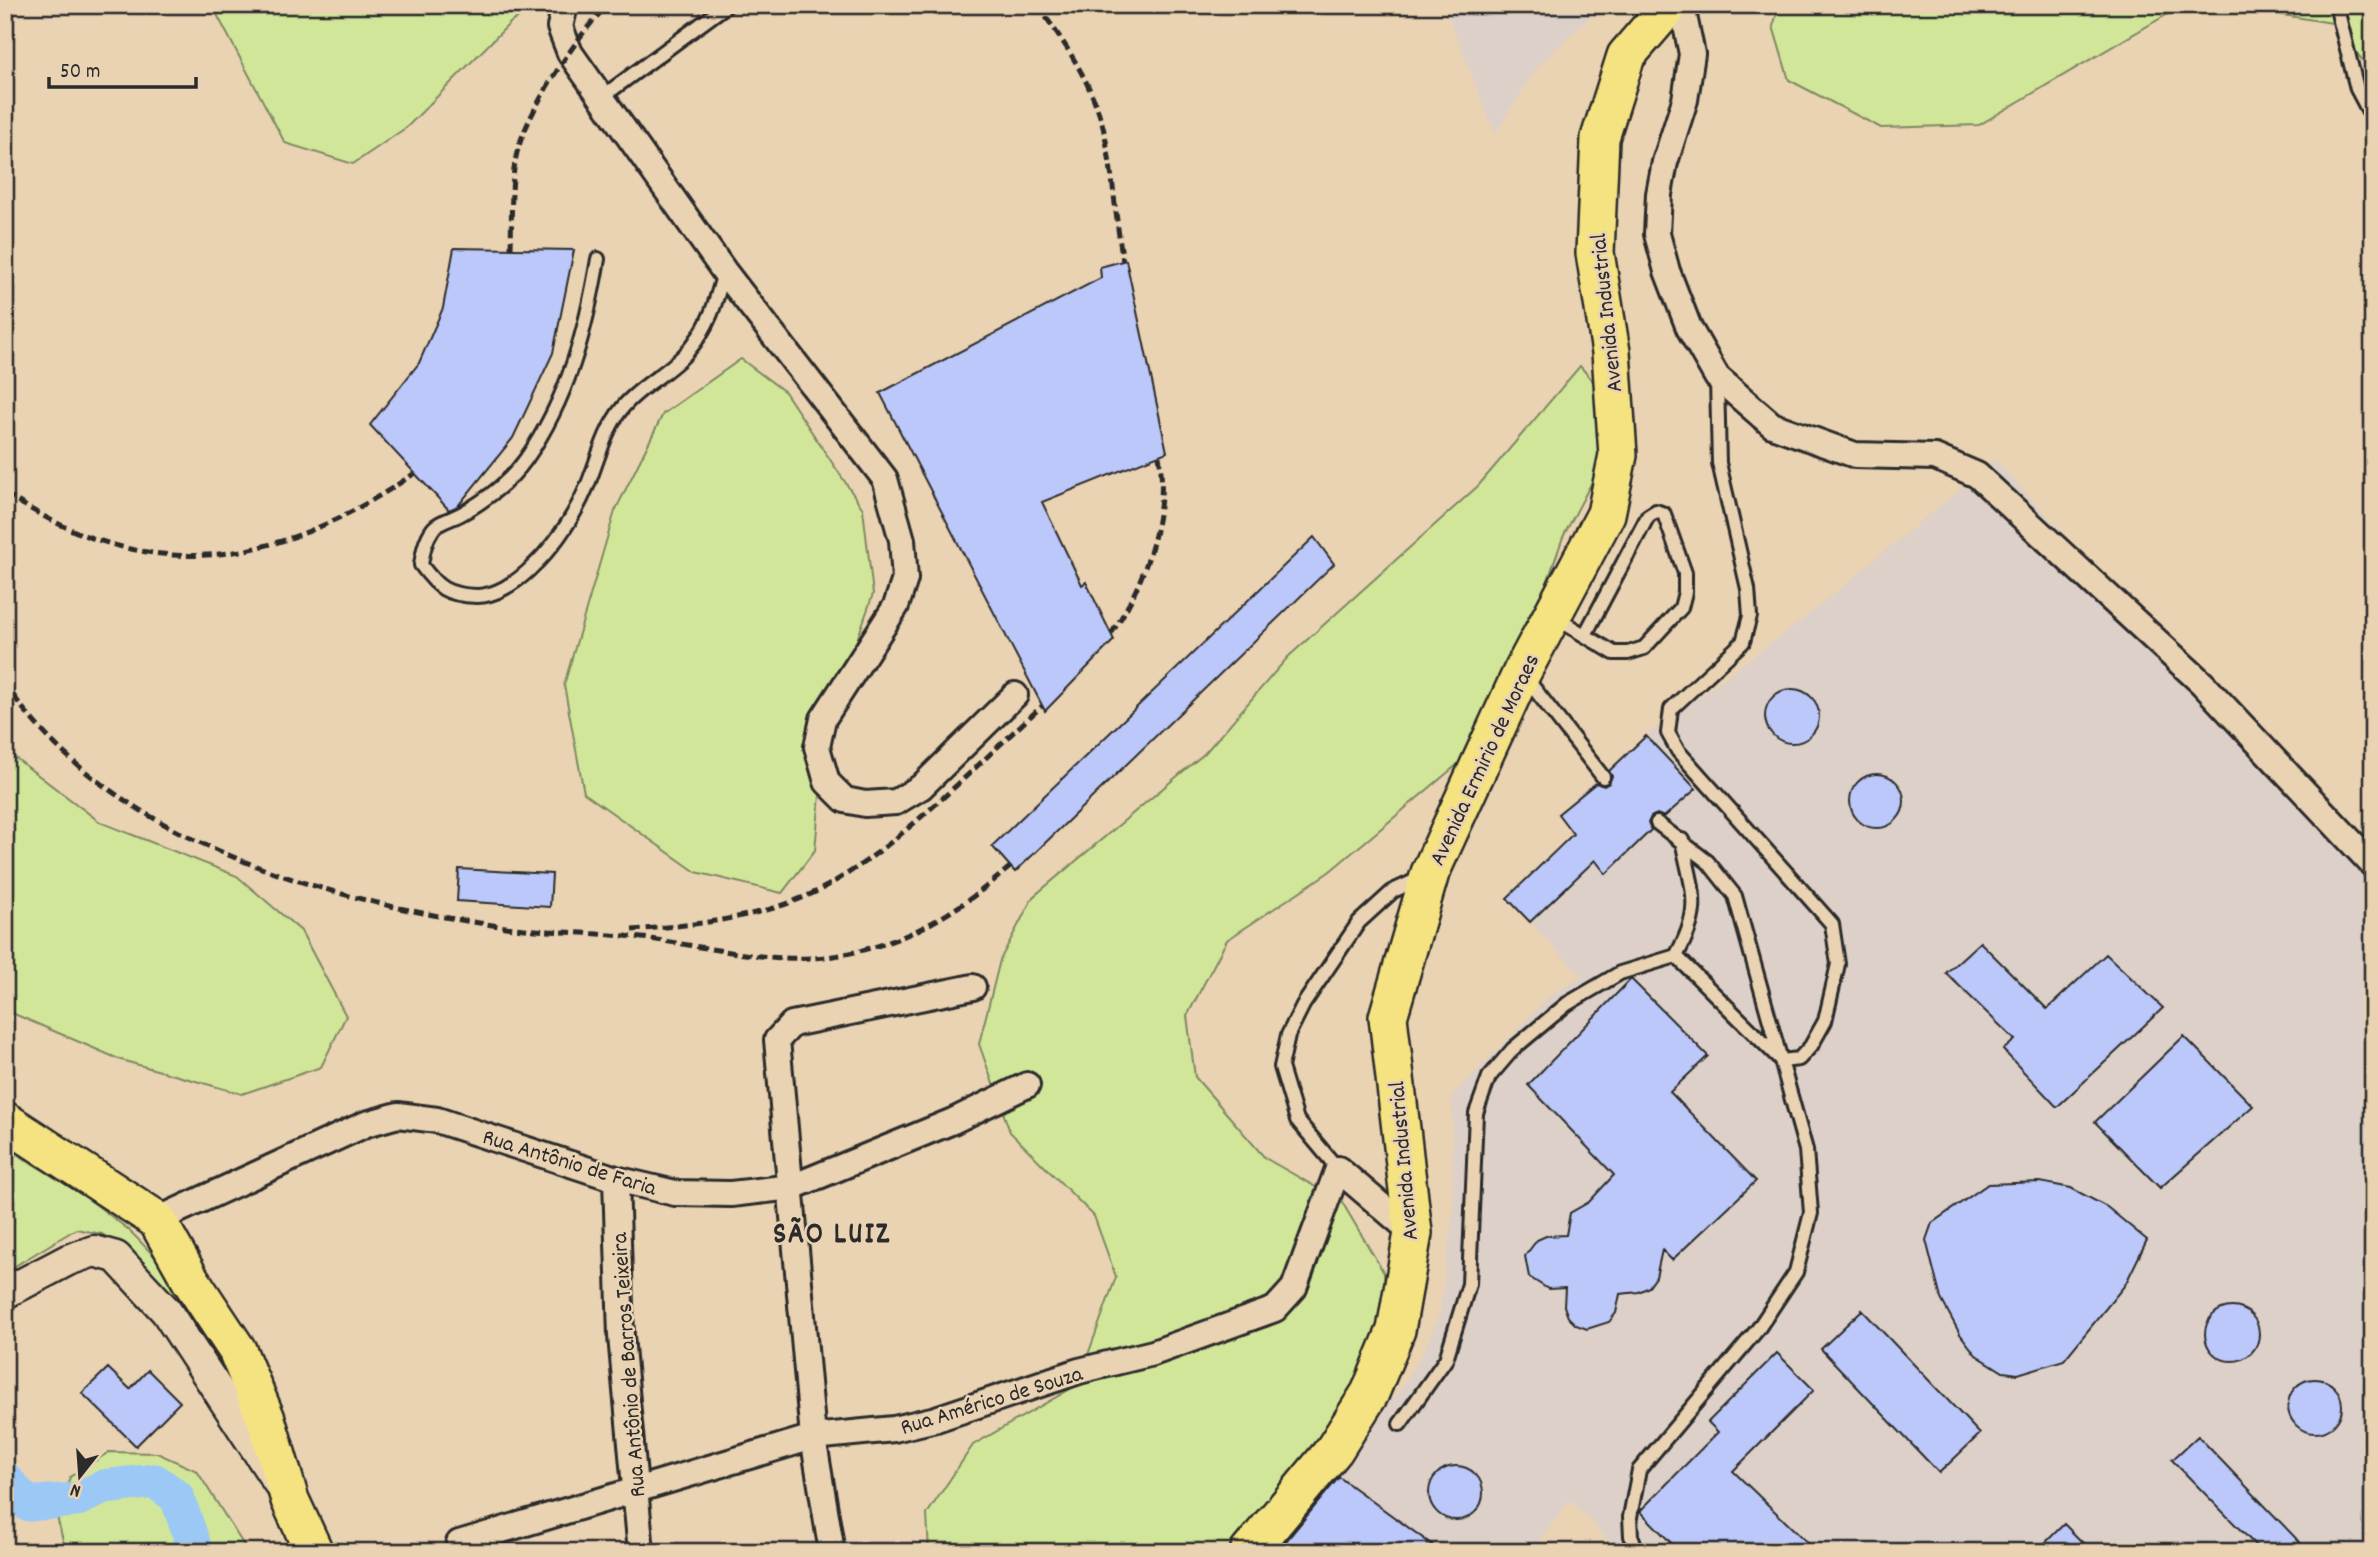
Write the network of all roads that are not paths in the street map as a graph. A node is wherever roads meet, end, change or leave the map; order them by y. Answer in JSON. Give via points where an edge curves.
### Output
{"nodes":[{"id":1,"x":565,"y":5,"type":"edge"},
{"id":2,"x":727,"y":5,"type":"edge"},
{"id":3,"x":2336,"y":5,"type":"edge"},
{"id":4,"x":1677,"y":9,"type":"edge"},
{"id":5,"x":602,"y":97,"type":"junction"},
{"id":6,"x":2373,"y":119,"type":"edge"},
{"id":7,"x":598,"y":259,"type":"dead end"},
{"id":8,"x":724,"y":271,"type":"junction"},
{"id":9,"x":1717,"y":377,"type":"junction"},
{"id":10,"x":1606,"y":514,"type":"joint"},
{"id":11,"x":1551,"y":616,"type":"junction"},
{"id":12,"x":1586,"y":633,"type":"junction"},
{"id":13,"x":1521,"y":672,"type":"junction"},
{"id":14,"x":1015,"y":695,"type":"dead end"},
{"id":15,"x":1603,"y":777,"type":"dead end"},
{"id":16,"x":1657,"y":822,"type":"dead end"},
{"id":17,"x":1682,"y":840,"type":"junction"},
{"id":18,"x":2373,"y":865,"type":"edge"},
{"id":19,"x":1430,"y":873,"type":"junction"},
{"id":20,"x":1676,"y":956,"type":"junction"},
{"id":21,"x":973,"y":988,"type":"dead end"},
{"id":22,"x":1388,"y":1017,"type":"joint"},
{"id":23,"x":1782,"y":1061,"type":"junction"},
{"id":24,"x":1027,"y":1085,"type":"dead end"},
{"id":25,"x":5,"y":1121,"type":"edge"},
{"id":26,"x":1338,"y":1169,"type":"junction"},
{"id":27,"x":616,"y":1178,"type":"junction"},
{"id":28,"x":792,"y":1187,"type":"junction"},
{"id":29,"x":157,"y":1220,"type":"junction"},
{"id":30,"x":1413,"y":1233,"type":"junction"},
{"id":31,"x":5,"y":1293,"type":"edge"},
{"id":32,"x":1400,"y":1424,"type":"dead end"},
{"id":33,"x":813,"y":1437,"type":"junction"},
{"id":34,"x":634,"y":1489,"type":"junction"},
{"id":35,"x":290,"y":1500,"type":"junction"},
{"id":36,"x":459,"y":1543,"type":"dead end"},
{"id":37,"x":314,"y":1552,"type":"edge"},
{"id":38,"x":641,"y":1552,"type":"edge"},
{"id":39,"x":832,"y":1552,"type":"edge"},
{"id":40,"x":1249,"y":1552,"type":"edge"},
{"id":41,"x":1637,"y":1552,"type":"edge"}],
"edges":[{"from":1,"to":5,"type":"street","via":[[560,27],[570,53]]},
{"from":2,"to":5,"type":"lane"},
{"from":3,"to":6,"type":"lane","via":[[2357,89]]},
{"from":4,"to":9,"type":"street","via":[[1692,54],[1665,162],[1657,234],[1689,328]]},
{"from":4,"to":10,"type":"main road","name":"Avenida Industrial","via":[[1626,55],[1600,138],[1595,253],[1611,352],[1618,455]]},
{"from":5,"to":8,"type":"street"},
{"from":7,"to":8,"type":"lane","via":[[588,320],[571,375],[546,426],[505,484],[434,527],[425,544],[421,565],[438,588],[463,596],[487,596],[518,580],[545,555],[571,520],[623,407],[687,354],[712,319]]},
{"from":8,"to":14,"type":"street","via":[[885,479],[902,540],[905,579],[896,606],[823,719],[817,747],[827,782],[845,800],[896,802],[921,787]]},
{"from":9,"to":18,"type":"street","via":[[1772,425],[1855,455],[1935,457],[1977,475],[2202,683]]},
{"from":9,"to":23,"type":"lane","via":[[1719,463],[1750,616],[1743,642],[1671,709],[1668,733],[1678,751],[1832,924],[1838,964],[1825,1021],[1799,1059]]},
{"from":10,"to":11,"type":"main road","name":"Avenida Ermirio de Moraes"},
{"from":11,"to":12,"type":"lane"},
{"from":11,"to":13,"type":"main road","name":"Avenida Ermirio de Moraes"},
{"from":12,"to":12,"type":"lane","via":[[1614,653],[1628,653],[1644,648],[1681,608],[1685,573],[1664,514],[1656,511],[1648,516]]},
{"from":13,"to":15,"type":"lane"},
{"from":13,"to":19,"type":"main road","name":"Avenida Ermirio de Moraes"},
{"from":16,"to":17,"type":"lane"},
{"from":17,"to":20,"type":"lane","via":[[1696,908]]},
{"from":17,"to":23,"type":"lane","via":[[1708,862],[1735,897]]},
{"from":19,"to":22,"type":"main road","name":"Avenida Ermirio de Moraes"},
{"from":19,"to":26,"type":"lane","via":[[1393,891],[1359,922],[1303,1005],[1289,1035],[1281,1067],[1297,1120]]},
{"from":20,"to":23,"type":"lane"},
{"from":20,"to":32,"type":"lane","via":[[1620,973],[1567,1004],[1513,1049],[1489,1077],[1476,1113],[1469,1284],[1446,1359]]},
{"from":21,"to":28,"type":"street","via":[[792,1024],[777,1041]]},
{"from":22,"to":30,"type":"main road","name":"Avenida Industrial"},
{"from":23,"to":41,"type":"lane","via":[[1806,1150],[1811,1213],[1796,1272],[1758,1329],[1639,1470],[1630,1517]]},
{"from":24,"to":28,"type":"street","name":"Rua Antônio de Faria","via":[[953,1121]]},
{"from":25,"to":29,"type":"main road"},
{"from":26,"to":30,"type":"street"},
{"from":26,"to":33,"type":"street","name":"Rua Américo de Souza","via":[[1294,1288],[1275,1309],[1153,1353],[1079,1371],[936,1419],[894,1429]]},
{"from":27,"to":28,"type":"street","name":"Rua Antônio de Faria","via":[[675,1193],[731,1194]]},
{"from":27,"to":29,"type":"street","name":"Rua Antônio de Faria","via":[[437,1120],[398,1115],[366,1124]]},
{"from":27,"to":34,"type":"street","name":"Rua Antônio de Barros Teixeira","via":[[621,1336]]},
{"from":28,"to":33,"type":"street"},
{"from":29,"to":35,"type":"main road","via":[[237,1350],[266,1419]]},
{"from":30,"to":40,"type":"main road","name":"Avenida Industrial","via":[[1396,1330],[1370,1393],[1334,1450]]},
{"from":31,"to":35,"type":"street","via":[[94,1251],[116,1257],[166,1311]]},
{"from":33,"to":34,"type":"street","name":"Rua Américo de Souza"},
{"from":33,"to":39,"type":"street"},
{"from":34,"to":36,"type":"street","name":"Rua Américo de Souza"},
{"from":34,"to":38,"type":"street","name":"Rua Antônio de Barros Teixeira"},
{"from":35,"to":37,"type":"main road"}]}
